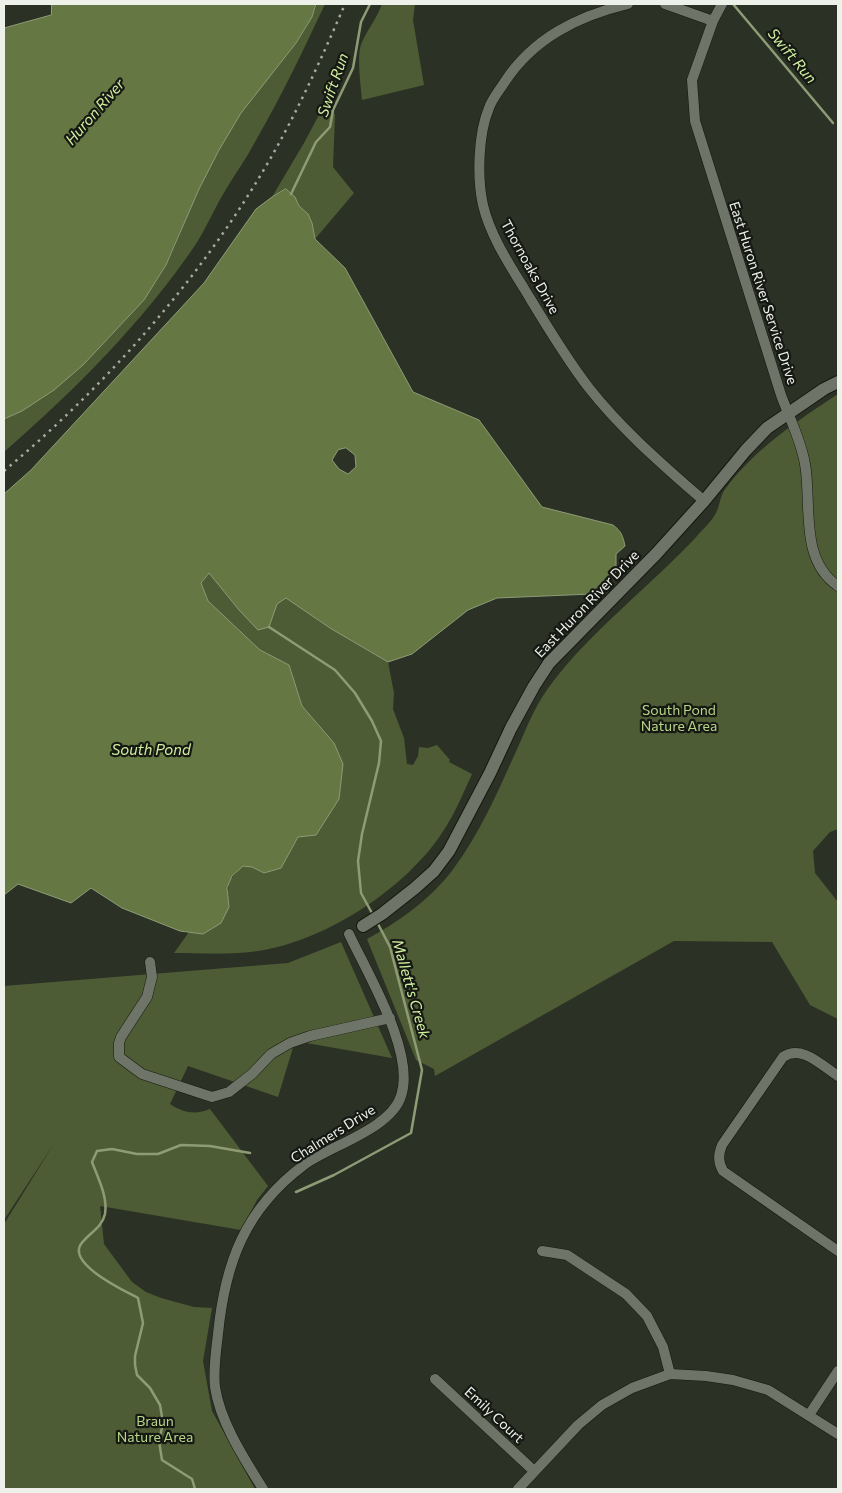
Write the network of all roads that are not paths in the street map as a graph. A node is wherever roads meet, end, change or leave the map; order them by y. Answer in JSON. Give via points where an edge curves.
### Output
{"nodes":[{"id":1,"x":628,"y":4,"type":"edge"},
{"id":2,"x":665,"y":4,"type":"edge"},
{"id":3,"x":722,"y":4,"type":"edge"},
{"id":4,"x":713,"y":21,"type":"junction"},
{"id":5,"x":838,"y":382,"type":"edge"},
{"id":6,"x":787,"y":413,"type":"junction"},
{"id":7,"x":704,"y":501,"type":"junction"},
{"id":8,"x":838,"y":586,"type":"edge"},
{"id":9,"x":363,"y":926,"type":"dead end"},
{"id":10,"x":349,"y":934,"type":"dead end"},
{"id":11,"x":150,"y":962,"type":"dead end"},
{"id":12,"x":390,"y":1018,"type":"junction"},
{"id":13,"x":838,"y":1076,"type":"edge"},
{"id":14,"x":542,"y":1251,"type":"dead end"},
{"id":15,"x":838,"y":1251,"type":"edge"},
{"id":16,"x":838,"y":1371,"type":"edge"},
{"id":17,"x":670,"y":1374,"type":"junction"},
{"id":18,"x":435,"y":1379,"type":"dead end"},
{"id":19,"x":809,"y":1415,"type":"junction"},
{"id":20,"x":838,"y":1434,"type":"edge"},
{"id":21,"x":534,"y":1471,"type":"junction"},
{"id":22,"x":521,"y":1486,"type":"edge"},
{"id":23,"x":263,"y":1489,"type":"edge"}],
"edges":[{"from":1,"to":7,"type":"street","name":"Thornoaks Drive","via":[[570,23],[532,50],[510,74],[488,109],[479,173],[483,206],[512,268],[589,388],[638,443]]},
{"from":2,"to":4,"type":"street"},
{"from":3,"to":4,"type":"street","name":"East Huron River Service Drive"},
{"from":4,"to":6,"type":"street","name":"East Huron River Service Drive","via":[[692,80],[694,120]]},
{"from":5,"to":6,"type":"main road","name":"East Huron River Drive"},
{"from":6,"to":7,"type":"main road","name":"East Huron River Drive","via":[[746,450]]},
{"from":6,"to":8,"type":"street","name":"East Huron River Service Drive","via":[[805,463],[813,549],[818,566]]},
{"from":7,"to":9,"type":"main road","name":"East Huron River Drive","via":[[549,663],[511,728],[449,851],[434,871]]},
{"from":10,"to":12,"type":"street","name":"Chalmers Drive"},
{"from":11,"to":12,"type":"street","via":[[152,977],[147,997],[121,1038],[119,1057],[142,1074],[212,1098],[230,1092],[271,1054],[290,1043]]},
{"from":12,"to":23,"type":"street","name":"Chalmers Drive","via":[[404,1075],[401,1097],[389,1115],[359,1136],[305,1164],[274,1190],[256,1213],[236,1250],[222,1299],[215,1388],[225,1421]]},
{"from":13,"to":15,"type":"street","via":[[806,1055],[797,1052],[783,1057],[722,1145],[719,1165],[723,1171]]},
{"from":14,"to":17,"type":"street","via":[[567,1255],[626,1294],[647,1316],[664,1347]]},
{"from":16,"to":19,"type":"street"},
{"from":17,"to":19,"type":"street","via":[[733,1380],[768,1390]]},
{"from":17,"to":21,"type":"street","via":[[632,1388],[602,1405]]},
{"from":18,"to":21,"type":"street","name":"Emily Court"},
{"from":19,"to":20,"type":"street"},
{"from":21,"to":22,"type":"street"}]}
